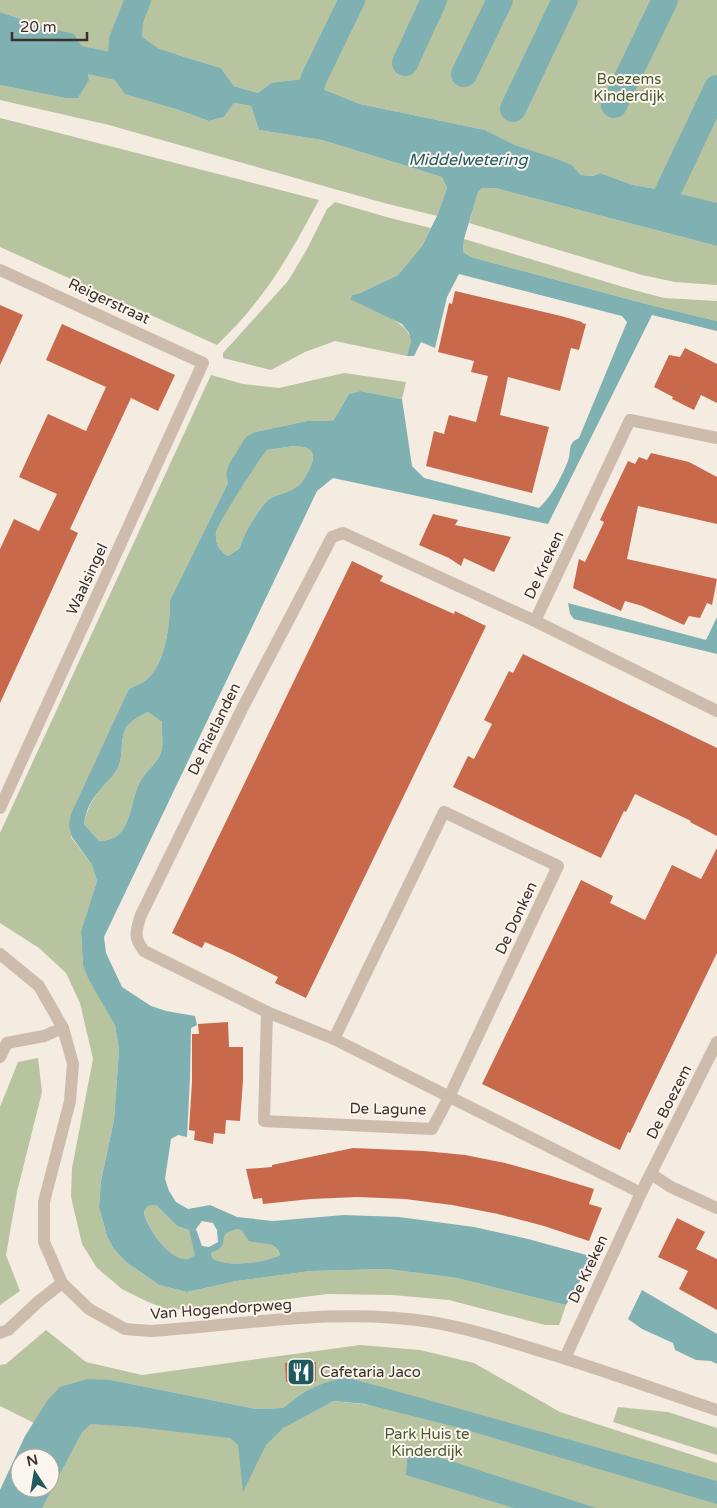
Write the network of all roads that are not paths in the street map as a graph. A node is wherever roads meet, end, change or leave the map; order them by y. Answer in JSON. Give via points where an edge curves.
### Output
{"nodes":[{"id":1,"x":0,"y":270,"type":"edge"},
{"id":2,"x":203,"y":363,"type":"joint"},
{"id":3,"x":717,"y":438,"type":"edge"},
{"id":4,"x":535,"y":621,"type":"junction"},
{"id":5,"x":717,"y":710,"type":"edge"},
{"id":6,"x":0,"y":808,"type":"edge"},
{"id":7,"x":0,"y":954,"type":"edge"},
{"id":8,"x":266,"y":1012,"type":"junction"},
{"id":9,"x":63,"y":1028,"type":"junction"},
{"id":10,"x":334,"y":1039,"type":"junction"},
{"id":11,"x":717,"y":1043,"type":"edge"},
{"id":12,"x":0,"y":1057,"type":"edge"},
{"id":13,"x":449,"y":1097,"type":"junction"},
{"id":14,"x":651,"y":1174,"type":"junction"},
{"id":15,"x":641,"y":1193,"type":"junction"},
{"id":16,"x":717,"y":1208,"type":"edge"},
{"id":17,"x":62,"y":1283,"type":"junction"},
{"id":18,"x":0,"y":1333,"type":"edge"},
{"id":19,"x":565,"y":1358,"type":"junction"},
{"id":20,"x":717,"y":1410,"type":"edge"}],
"edges":[{"from":1,"to":2,"type":"street","name":"Reigerstraat"},
{"from":2,"to":6,"type":"street","name":"Waalsingel"},
{"from":3,"to":4,"type":"street","name":"De Kreken","via":[[630,420]]},
{"from":4,"to":5,"type":"street","name":"De Kreken"},
{"from":4,"to":8,"type":"street","name":"De Rietlanden","via":[[343,533],[332,537],[242,709],[136,930],[137,942],[144,951]]},
{"from":7,"to":9,"type":"street","name":"Van Hogendorpweg","via":[[39,986]]},
{"from":8,"to":10,"type":"street","name":"De Rietlanden"},
{"from":8,"to":13,"type":"street","name":"De Lagune","via":[[264,1121],[432,1129]]},
{"from":9,"to":12,"type":"street","via":[[44,1036],[6,1042]]},
{"from":9,"to":17,"type":"street","name":"Van Hogendorpweg","via":[[73,1064],[70,1101],[44,1202],[44,1242]]},
{"from":10,"to":13,"type":"street","name":"De Rietlanden"},
{"from":10,"to":13,"type":"street","name":"De Donken","via":[[444,812],[558,866]]},
{"from":11,"to":14,"type":"street","name":"De Boezem"},
{"from":13,"to":15,"type":"street"},
{"from":14,"to":15,"type":"street","name":"De Boezem"},
{"from":14,"to":16,"type":"street"},
{"from":15,"to":19,"type":"street","name":"De Kreken"},
{"from":17,"to":18,"type":"street","via":[[8,1330]]},
{"from":17,"to":19,"type":"street","name":"Van Hogendorpweg","via":[[89,1309],[125,1329],[151,1332],[320,1317],[383,1318],[430,1322],[480,1332]]},
{"from":19,"to":20,"type":"street","name":"Van Hogendorpweg"}]}
